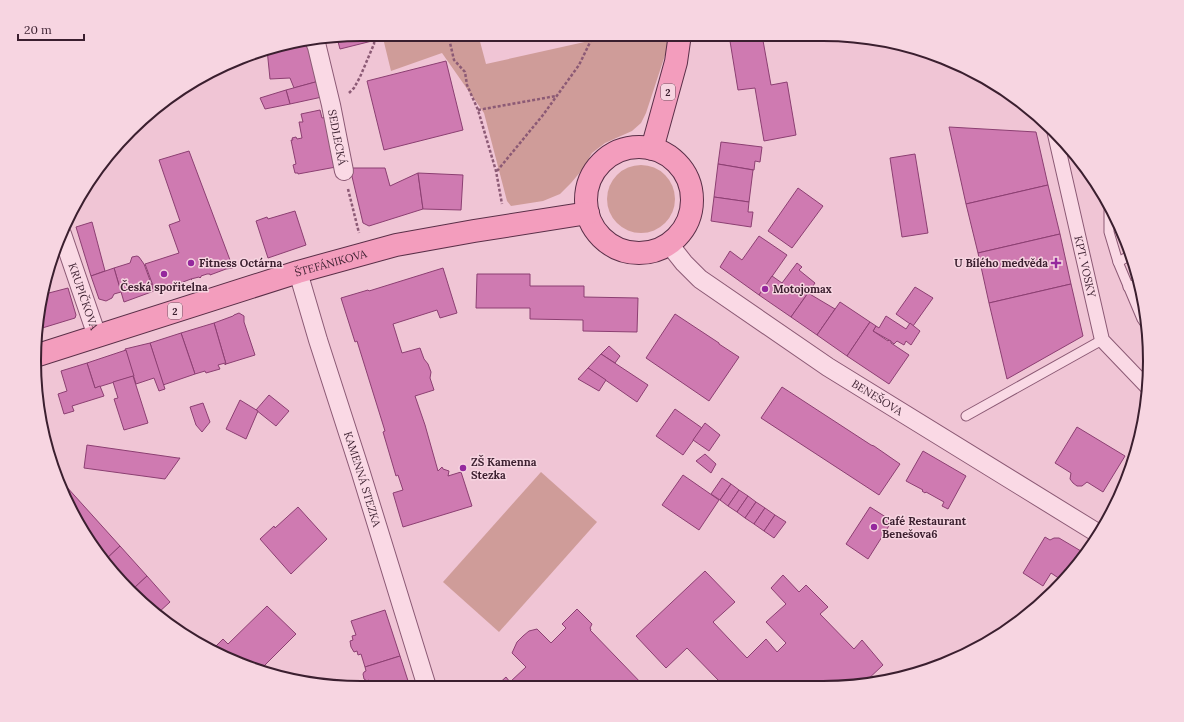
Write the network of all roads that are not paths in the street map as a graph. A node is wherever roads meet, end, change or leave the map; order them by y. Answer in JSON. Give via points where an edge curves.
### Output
{"nodes":[{"id":1,"x":679,"y":41,"type":"edge"},
{"id":2,"x":316,"y":44,"type":"edge"},
{"id":3,"x":1057,"y":143,"type":"edge"},
{"id":4,"x":652,"y":149,"type":"junction"},
{"id":5,"x":344,"y":171,"type":"road end"},
{"id":6,"x":588,"y":213,"type":"junction"},
{"id":7,"x":1109,"y":217,"type":"edge"},
{"id":8,"x":64,"y":241,"type":"edge"},
{"id":9,"x":669,"y":244,"type":"junction"},
{"id":10,"x":1126,"y":258,"type":"edge"},
{"id":11,"x":1118,"y":262,"type":"junction"},
{"id":12,"x":298,"y":272,"type":"junction"},
{"id":13,"x":1134,"y":284,"type":"edge"},
{"id":14,"x":1128,"y":287,"type":"junction"},
{"id":15,"x":1138,"y":307,"type":"edge"},
{"id":16,"x":97,"y":336,"type":"junction"},
{"id":17,"x":1102,"y":340,"type":"junction"},
{"id":18,"x":41,"y":354,"type":"edge"},
{"id":19,"x":1142,"y":383,"type":"edge"},
{"id":20,"x":966,"y":416,"type":"dead end"},
{"id":21,"x":1094,"y":531,"type":"edge"},
{"id":22,"x":424,"y":681,"type":"edge"}],
"edges":[{"from":1,"to":4,"type":"main road","number":"2","via":[[676,62]]},
{"from":2,"to":5,"type":"street","name":"SEDLECKÁ"},
{"from":3,"to":17,"type":"street","name":"KPT. VOSKY"},
{"from":4,"to":6,"type":"main road","via":[[627,149],[603,162],[594,172],[588,185]]},
{"from":4,"to":9,"type":"main road","via":[[668,155],[679,165],[691,185],[692,207],[688,221],[680,234]]},
{"from":6,"to":9,"type":"main road","via":[[602,238],[628,252],[642,253]]},
{"from":6,"to":12,"type":"main road","name":"ŠTEFÁNIKOVA","number":"2","via":[[396,245]]},
{"from":7,"to":11,"type":"lane","via":[[1109,232]]},
{"from":8,"to":16,"type":"street","name":"KRUPIČKOVA"},
{"from":9,"to":21,"type":"street","name":"BENEŠOVA","via":[[700,279],[822,363]]},
{"from":10,"to":11,"type":"lane"},
{"from":11,"to":14,"type":"lane"},
{"from":12,"to":16,"type":"main road","name":"ŠTEFÁNIKOVA","number":"2"},
{"from":12,"to":22,"type":"street","name":"KAMENNÁ STEZKA"},
{"from":13,"to":14,"type":"lane"},
{"from":14,"to":15,"type":"lane"},
{"from":16,"to":18,"type":"main road","name":"ŠTEFÁNIKOVA","number":"2"},
{"from":17,"to":19,"type":"street"},
{"from":17,"to":20,"type":"lane"}]}
